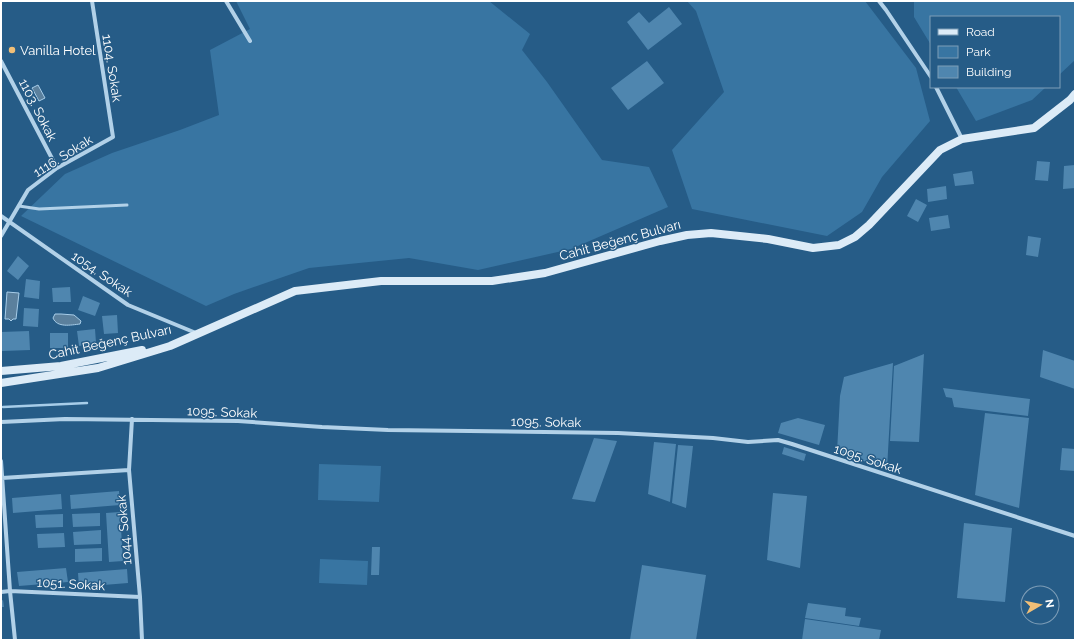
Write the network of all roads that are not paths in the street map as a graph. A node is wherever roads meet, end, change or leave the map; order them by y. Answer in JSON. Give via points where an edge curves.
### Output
{"nodes":[{"id":1,"x":92,"y":1,"type":"edge"},
{"id":2,"x":226,"y":1,"type":"edge"},
{"id":3,"x":879,"y":1,"type":"edge"},
{"id":4,"x":250,"y":41,"type":"dead end"},
{"id":5,"x":1,"y":61,"type":"edge"},
{"id":6,"x":930,"y":75,"type":"edge"},
{"id":7,"x":936,"y":88,"type":"edge"},
{"id":8,"x":1075,"y":94,"type":"edge"},
{"id":9,"x":113,"y":137,"type":"joint"},
{"id":10,"x":962,"y":139,"type":"junction"},
{"id":11,"x":57,"y":168,"type":"junction"},
{"id":12,"x":127,"y":205,"type":"dead end"},
{"id":13,"x":18,"y":206,"type":"junction"},
{"id":14,"x":1,"y":216,"type":"edge"},
{"id":15,"x":9,"y":222,"type":"junction"},
{"id":16,"x":1,"y":236,"type":"edge"},
{"id":17,"x":198,"y":334,"type":"junction"},
{"id":18,"x":1,"y":371,"type":"edge"},
{"id":19,"x":1,"y":383,"type":"edge"},
{"id":20,"x":132,"y":419,"type":"junction"},
{"id":21,"x":1,"y":422,"type":"edge"},
{"id":22,"x":1,"y":461,"type":"edge"},
{"id":23,"x":129,"y":470,"type":"junction"},
{"id":24,"x":2,"y":478,"type":"junction"},
{"id":25,"x":1075,"y":536,"type":"edge"},
{"id":26,"x":10,"y":591,"type":"junction"},
{"id":27,"x":1,"y":592,"type":"edge"},
{"id":28,"x":140,"y":597,"type":"junction"},
{"id":29,"x":15,"y":640,"type":"edge"},
{"id":30,"x":142,"y":640,"type":"edge"}],
"edges":[{"from":1,"to":9,"type":"street","name":"1104. Sokak"},
{"from":2,"to":4,"type":"street"},
{"from":3,"to":6,"type":"street"},
{"from":5,"to":11,"type":"street","name":"1103. Sokak"},
{"from":7,"to":10,"type":"street"},
{"from":8,"to":10,"type":"main road","name":"Cahit Beğenç Bulvarı","via":[[1034,128]]},
{"from":9,"to":11,"type":"street","name":"1116. Sokak"},
{"from":10,"to":17,"type":"main road","name":"Cahit Beğenç Bulvarı","via":[[940,150],[869,224],[854,237],[839,245],[813,248],[768,239],[711,233],[687,235],[545,273],[492,281],[381,281],[295,291]]},
{"from":11,"to":13,"type":"street","name":"1116. Sokak","via":[[28,190]]},
{"from":12,"to":13,"type":"lane","via":[[39,209]]},
{"from":13,"to":15,"type":"street","name":"1116. Sokak"},
{"from":14,"to":15,"type":"street","name":"1054. Sokak"},
{"from":15,"to":16,"type":"street","name":"1116. Sokak"},
{"from":15,"to":17,"type":"street","name":"1054. Sokak","via":[[128,305]]},
{"from":17,"to":18,"type":"main road","name":"Cahit Beğenç Bulvarı","via":[[133,352],[61,366]]},
{"from":17,"to":19,"type":"main road","name":"Cahit Beğenç Bulvarı","via":[[170,346],[98,368]]},
{"from":20,"to":21,"type":"street","name":"1095. Sokak","via":[[65,418]]},
{"from":20,"to":23,"type":"street","name":"1044. Sokak"},
{"from":20,"to":25,"type":"street","name":"1095. Sokak","via":[[238,421],[388,430],[618,433],[748,442],[778,440]]},
{"from":22,"to":24,"type":"street"},
{"from":23,"to":24,"type":"street"},
{"from":23,"to":28,"type":"street","name":"1044. Sokak"},
{"from":24,"to":26,"type":"street"},
{"from":26,"to":27,"type":"street","name":"1051. Sokak"},
{"from":26,"to":28,"type":"street","name":"1051. Sokak"},
{"from":26,"to":29,"type":"street"},
{"from":28,"to":30,"type":"street","name":"1044. Sokak"}]}
